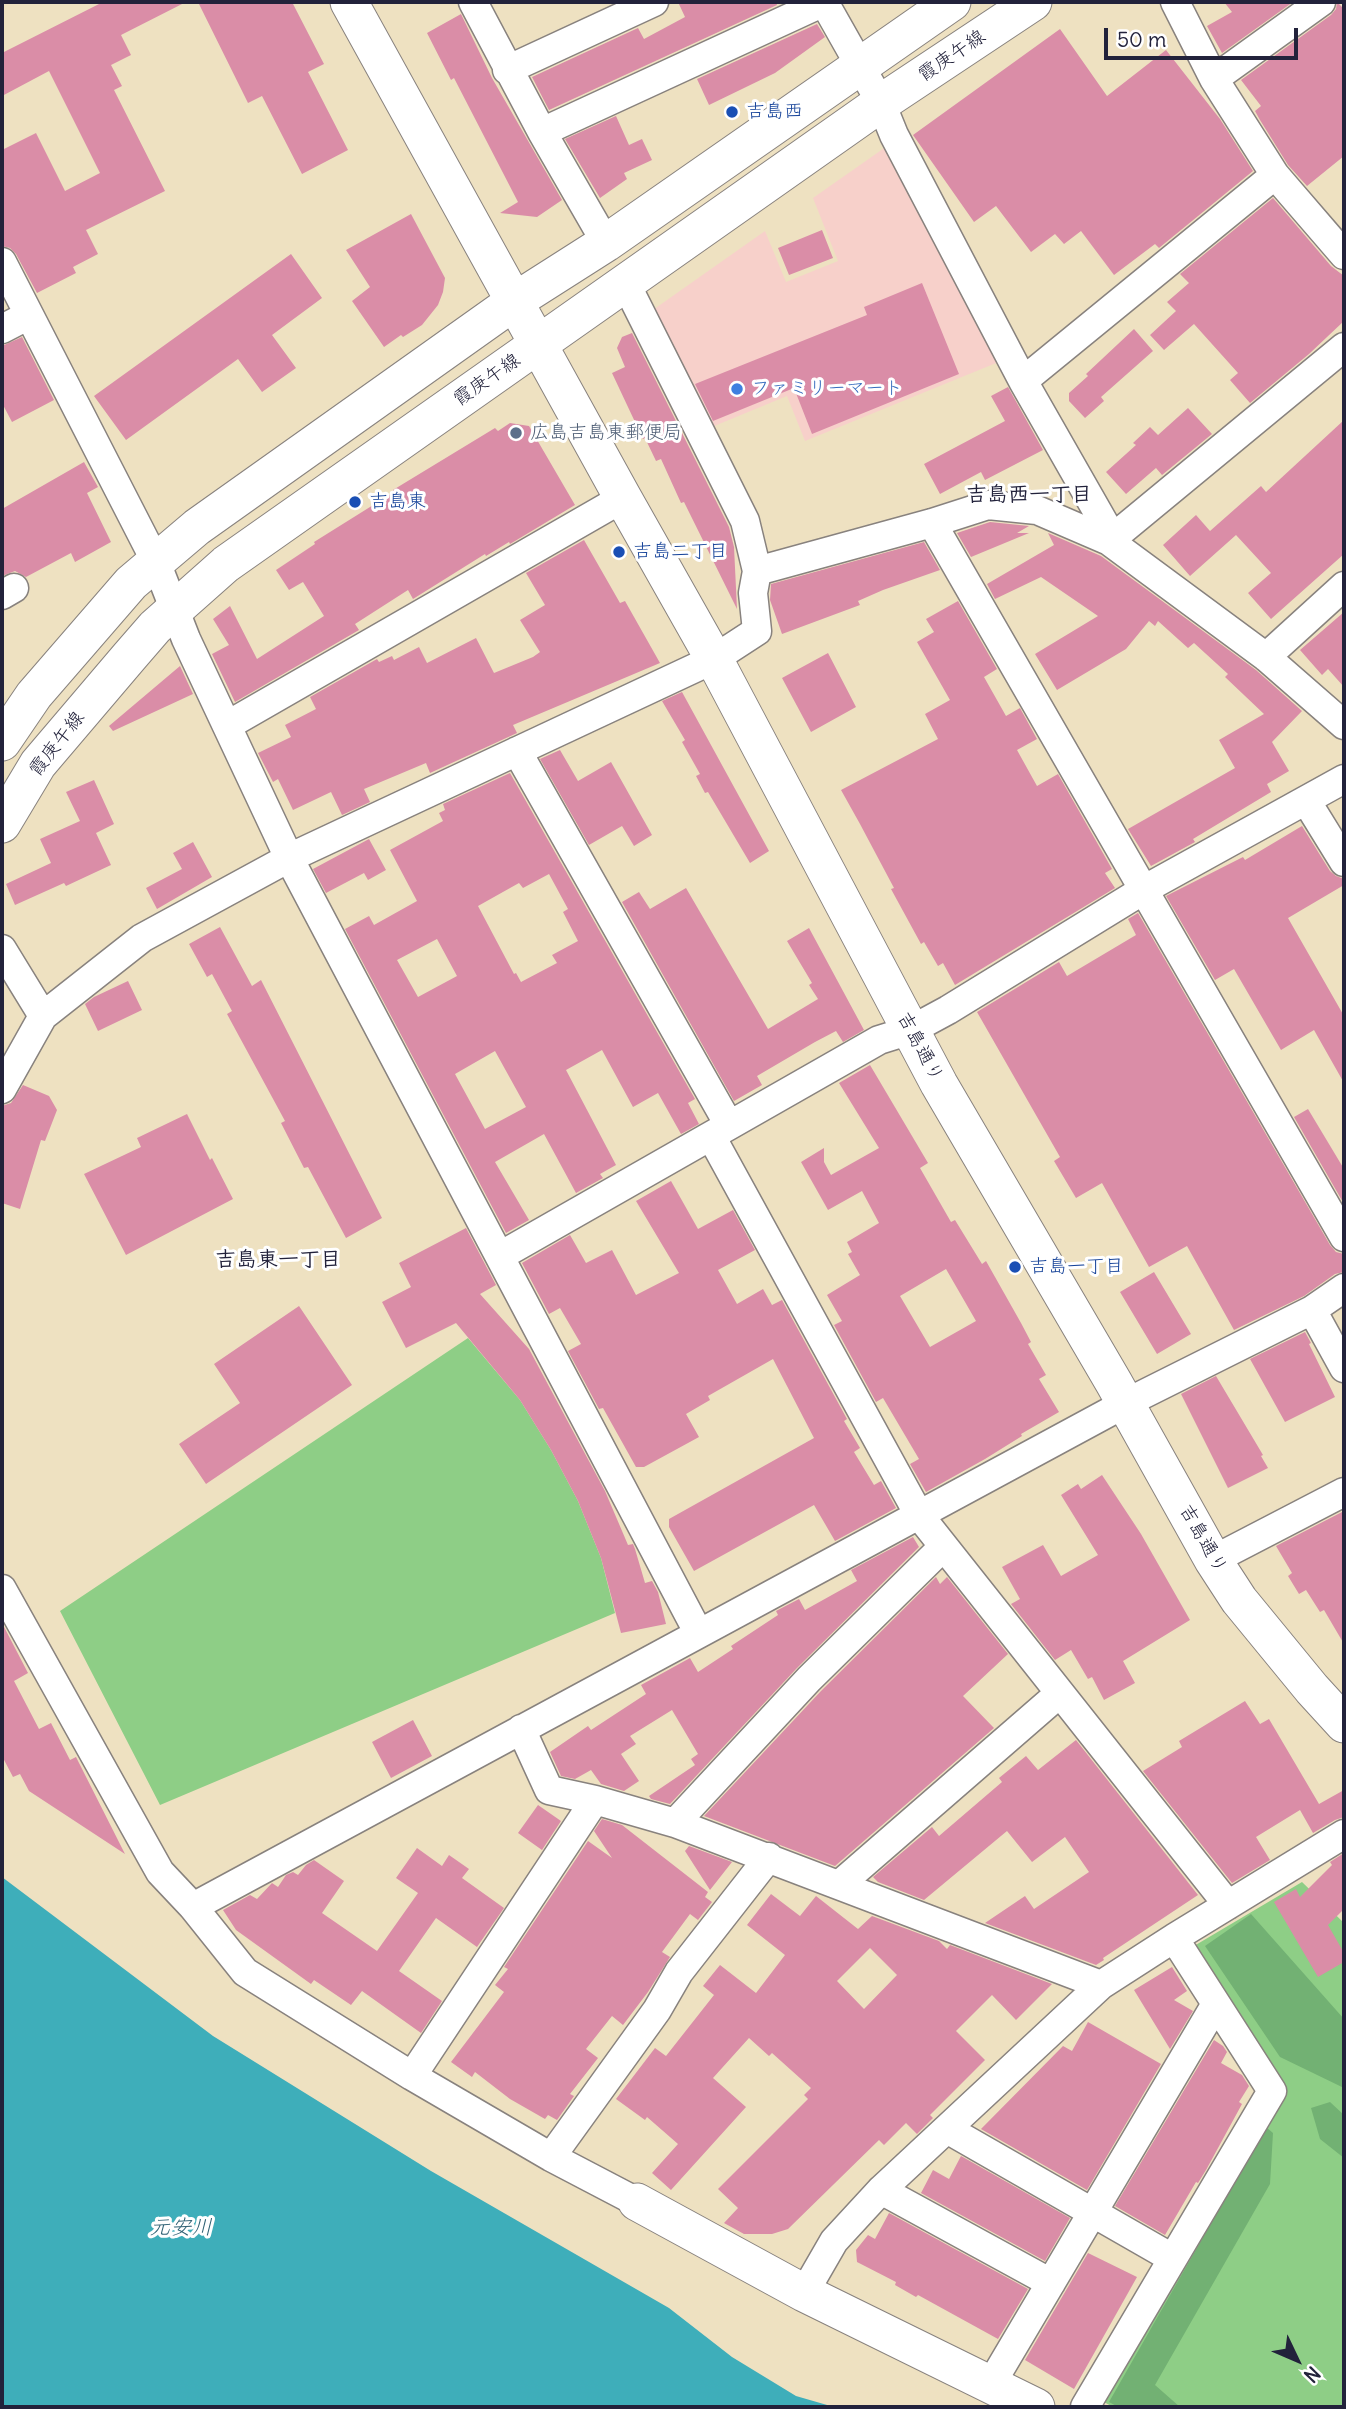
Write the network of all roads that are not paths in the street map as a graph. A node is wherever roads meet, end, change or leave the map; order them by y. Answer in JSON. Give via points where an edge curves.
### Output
{"nodes":[{"id":1,"x":349,"y":2,"type":"edge"},
{"id":2,"x":473,"y":2,"type":"edge"},
{"id":3,"x":654,"y":2,"type":"edge"},
{"id":4,"x":824,"y":2,"type":"edge"},
{"id":5,"x":951,"y":2,"type":"edge"},
{"id":6,"x":1033,"y":2,"type":"edge"},
{"id":7,"x":1175,"y":2,"type":"edge"},
{"id":8,"x":1321,"y":2,"type":"edge"},
{"id":9,"x":860,"y":67,"type":"junction"},
{"id":10,"x":507,"y":70,"type":"junction"},
{"id":11,"x":1214,"y":79,"type":"junction"},
{"id":12,"x":880,"y":103,"type":"junction"},
{"id":13,"x":542,"y":132,"type":"junction"},
{"id":14,"x":1275,"y":175,"type":"junction"},
{"id":15,"x":606,"y":243,"type":"junction"},
{"id":16,"x":1344,"y":255,"type":"edge"},
{"id":17,"x":2,"y":262,"type":"edge"},
{"id":18,"x":626,"y":284,"type":"junction"},
{"id":19,"x":515,"y":301,"type":"junction"},
{"id":20,"x":29,"y":315,"type":"junction"},
{"id":21,"x":2,"y":329,"type":"edge"},
{"id":22,"x":539,"y":344,"type":"junction"},
{"id":23,"x":1344,"y":348,"type":"edge"},
{"id":24,"x":1023,"y":381,"type":"junction"},
{"id":25,"x":623,"y":498,"type":"junction"},
{"id":26,"x":932,"y":523,"type":"junction"},
{"id":27,"x":1109,"y":541,"type":"junction"},
{"id":28,"x":156,"y":562,"type":"junction"},
{"id":29,"x":757,"y":571,"type":"junction"},
{"id":30,"x":1344,"y":586,"type":"edge"},
{"id":31,"x":174,"y":610,"type":"junction"},
{"id":32,"x":1266,"y":657,"type":"junction"},
{"id":33,"x":714,"y":659,"type":"junction"},
{"id":34,"x":228,"y":725,"type":"junction"},
{"id":35,"x":1344,"y":725,"type":"edge"},
{"id":36,"x":2,"y":742,"type":"edge"},
{"id":37,"x":517,"y":751,"type":"junction"},
{"id":38,"x":1344,"y":779,"type":"edge"},
{"id":39,"x":1307,"y":802,"type":"junction"},
{"id":40,"x":2,"y":824,"type":"edge"},
{"id":41,"x":289,"y":858,"type":"junction"},
{"id":42,"x":1344,"y":862,"type":"edge"},
{"id":43,"x":1145,"y":889,"type":"junction"},
{"id":44,"x":2,"y":949,"type":"edge"},
{"id":45,"x":43,"y":1016,"type":"junction"},
{"id":46,"x":911,"y":1030,"type":"junction"},
{"id":47,"x":2,"y":1088,"type":"edge"},
{"id":48,"x":720,"y":1131,"type":"junction"},
{"id":49,"x":1344,"y":1237,"type":"edge"},
{"id":50,"x":500,"y":1256,"type":"junction"},
{"id":51,"x":1344,"y":1288,"type":"edge"},
{"id":52,"x":1312,"y":1310,"type":"junction"},
{"id":53,"x":1344,"y":1368,"type":"edge"},
{"id":54,"x":1126,"y":1403,"type":"junction"},
{"id":55,"x":1344,"y":1492,"type":"edge"},
{"id":56,"x":919,"y":1515,"type":"junction"},
{"id":57,"x":943,"y":1547,"type":"junction"},
{"id":58,"x":1213,"y":1560,"type":"junction"},
{"id":59,"x":2,"y":1589,"type":"edge"},
{"id":60,"x":698,"y":1632,"type":"junction"},
{"id":61,"x":1060,"y":1693,"type":"junction"},
{"id":62,"x":1344,"y":1724,"type":"edge"},
{"id":63,"x":521,"y":1729,"type":"junction"},
{"id":64,"x":595,"y":1800,"type":"junction"},
{"id":65,"x":675,"y":1823,"type":"junction"},
{"id":66,"x":1344,"y":1834,"type":"edge"},
{"id":67,"x":769,"y":1857,"type":"junction"},
{"id":68,"x":839,"y":1885,"type":"junction"},
{"id":69,"x":1228,"y":1905,"type":"junction"},
{"id":70,"x":193,"y":1907,"type":"junction"},
{"id":71,"x":1174,"y":1938,"type":"junction"},
{"id":72,"x":1101,"y":1986,"type":"junction"},
{"id":73,"x":1216,"y":2004,"type":"junction"},
{"id":74,"x":412,"y":2076,"type":"junction"},
{"id":75,"x":947,"y":2129,"type":"junction"},
{"id":76,"x":551,"y":2157,"type":"junction"},
{"id":77,"x":881,"y":2190,"type":"junction"},
{"id":78,"x":637,"y":2202,"type":"joint"},
{"id":79,"x":1093,"y":2213,"type":"junction"},
{"id":80,"x":1172,"y":2258,"type":"junction"},
{"id":81,"x":1051,"y":2283,"type":"junction"},
{"id":82,"x":804,"y":2293,"type":"junction"},
{"id":83,"x":991,"y":2384,"type":"junction"},
{"id":84,"x":1036,"y":2407,"type":"edge"},
{"id":85,"x":1085,"y":2407,"type":"edge"}],
"edges":[{"from":1,"to":19,"type":"street","name":"吉島通り"},
{"from":2,"to":10,"type":"street"},
{"from":3,"to":10,"type":"street"},
{"from":4,"to":9,"type":"street"},
{"from":4,"to":13,"type":"street"},
{"from":5,"to":9,"type":"street"},
{"from":6,"to":12,"type":"street","name":"霞庚午線"},
{"from":7,"to":11,"type":"street"},
{"from":8,"to":11,"type":"street"},
{"from":9,"to":12,"type":"street"},
{"from":9,"to":15,"type":"street"},
{"from":10,"to":13,"type":"street"},
{"from":11,"to":14,"type":"street"},
{"from":12,"to":18,"type":"street","name":"霞庚午線"},
{"from":12,"to":24,"type":"street"},
{"from":13,"to":15,"type":"street"},
{"from":14,"to":16,"type":"street"},
{"from":14,"to":24,"type":"street"},
{"from":15,"to":19,"type":"street"},
{"from":17,"to":20,"type":"street"},
{"from":18,"to":22,"type":"street","name":"霞庚午線"},
{"from":18,"to":29,"type":"street","via":[[745,521]]},
{"from":19,"to":22,"type":"street","name":"吉島通り"},
{"from":19,"to":28,"type":"street","via":[[197,527]]},
{"from":20,"to":21,"type":"street"},
{"from":20,"to":28,"type":"street"},
{"from":22,"to":25,"type":"street","name":"吉島通り"},
{"from":22,"to":31,"type":"street","name":"霞庚午線","via":[[226,564]]},
{"from":23,"to":27,"type":"street"},
{"from":24,"to":27,"type":"street","via":[[1104,523]]},
{"from":25,"to":33,"type":"street","name":"吉島通り"},
{"from":25,"to":34,"type":"street"},
{"from":26,"to":27,"type":"street","via":[[988,505],[1037,510]]},
{"from":26,"to":29,"type":"street"},
{"from":26,"to":43,"type":"street"},
{"from":27,"to":32,"type":"street"},
{"from":28,"to":31,"type":"street"},
{"from":28,"to":36,"type":"street","via":[[131,583],[34,695]]},
{"from":29,"to":33,"type":"street","via":[[753,593],[757,631]]},
{"from":30,"to":32,"type":"street"},
{"from":31,"to":34,"type":"street"},
{"from":31,"to":40,"type":"street","name":"霞庚午線","via":[[38,764]]},
{"from":32,"to":35,"type":"street"},
{"from":33,"to":37,"type":"street"},
{"from":33,"to":46,"type":"street","name":"吉島通り"},
{"from":34,"to":41,"type":"street"},
{"from":37,"to":41,"type":"street"},
{"from":37,"to":48,"type":"street"},
{"from":38,"to":39,"type":"street"},
{"from":39,"to":42,"type":"street"},
{"from":39,"to":43,"type":"street"},
{"from":41,"to":45,"type":"street","via":[[142,938]]},
{"from":41,"to":50,"type":"street"},
{"from":43,"to":46,"type":"street"},
{"from":43,"to":49,"type":"street"},
{"from":44,"to":45,"type":"street"},
{"from":45,"to":47,"type":"street"},
{"from":46,"to":48,"type":"street","via":[[878,1040]]},
{"from":46,"to":54,"type":"street","name":"吉島通り"},
{"from":48,"to":50,"type":"street"},
{"from":48,"to":56,"type":"street"},
{"from":50,"to":60,"type":"street"},
{"from":51,"to":52,"type":"street"},
{"from":52,"to":53,"type":"street"},
{"from":52,"to":54,"type":"street"},
{"from":54,"to":56,"type":"street"},
{"from":54,"to":58,"type":"street","name":"吉島通り"},
{"from":55,"to":58,"type":"street"},
{"from":56,"to":57,"type":"street"},
{"from":56,"to":60,"type":"street"},
{"from":57,"to":61,"type":"street"},
{"from":57,"to":65,"type":"street","via":[[809,1679]]},
{"from":58,"to":62,"type":"street","name":"吉島通り","via":[[1239,1600]]},
{"from":59,"to":70,"type":"street","via":[[160,1872]]},
{"from":60,"to":63,"type":"street"},
{"from":61,"to":68,"type":"street"},
{"from":61,"to":69,"type":"street"},
{"from":63,"to":64,"type":"street","via":[[549,1790]]},
{"from":63,"to":70,"type":"street"},
{"from":64,"to":65,"type":"street"},
{"from":64,"to":74,"type":"street"},
{"from":65,"to":67,"type":"street"},
{"from":66,"to":69,"type":"street"},
{"from":67,"to":68,"type":"street"},
{"from":67,"to":76,"type":"street","via":[[679,1972],[657,2010]]},
{"from":68,"to":72,"type":"street"},
{"from":69,"to":71,"type":"street"},
{"from":70,"to":74,"type":"street","via":[[245,1972]]},
{"from":71,"to":72,"type":"street"},
{"from":71,"to":73,"type":"street"},
{"from":72,"to":75,"type":"street"},
{"from":73,"to":79,"type":"street"},
{"from":73,"to":80,"type":"street","via":[[1272,2091]]},
{"from":74,"to":76,"type":"street"},
{"from":75,"to":77,"type":"street"},
{"from":75,"to":79,"type":"street"},
{"from":76,"to":78,"type":"street"},
{"from":77,"to":81,"type":"street"},
{"from":77,"to":82,"type":"street","via":[[834,2241]]},
{"from":78,"to":82,"type":"street"},
{"from":79,"to":80,"type":"street"},
{"from":79,"to":81,"type":"street"},
{"from":80,"to":85,"type":"street"},
{"from":81,"to":83,"type":"street"},
{"from":82,"to":83,"type":"street"},
{"from":83,"to":84,"type":"street"}]}
